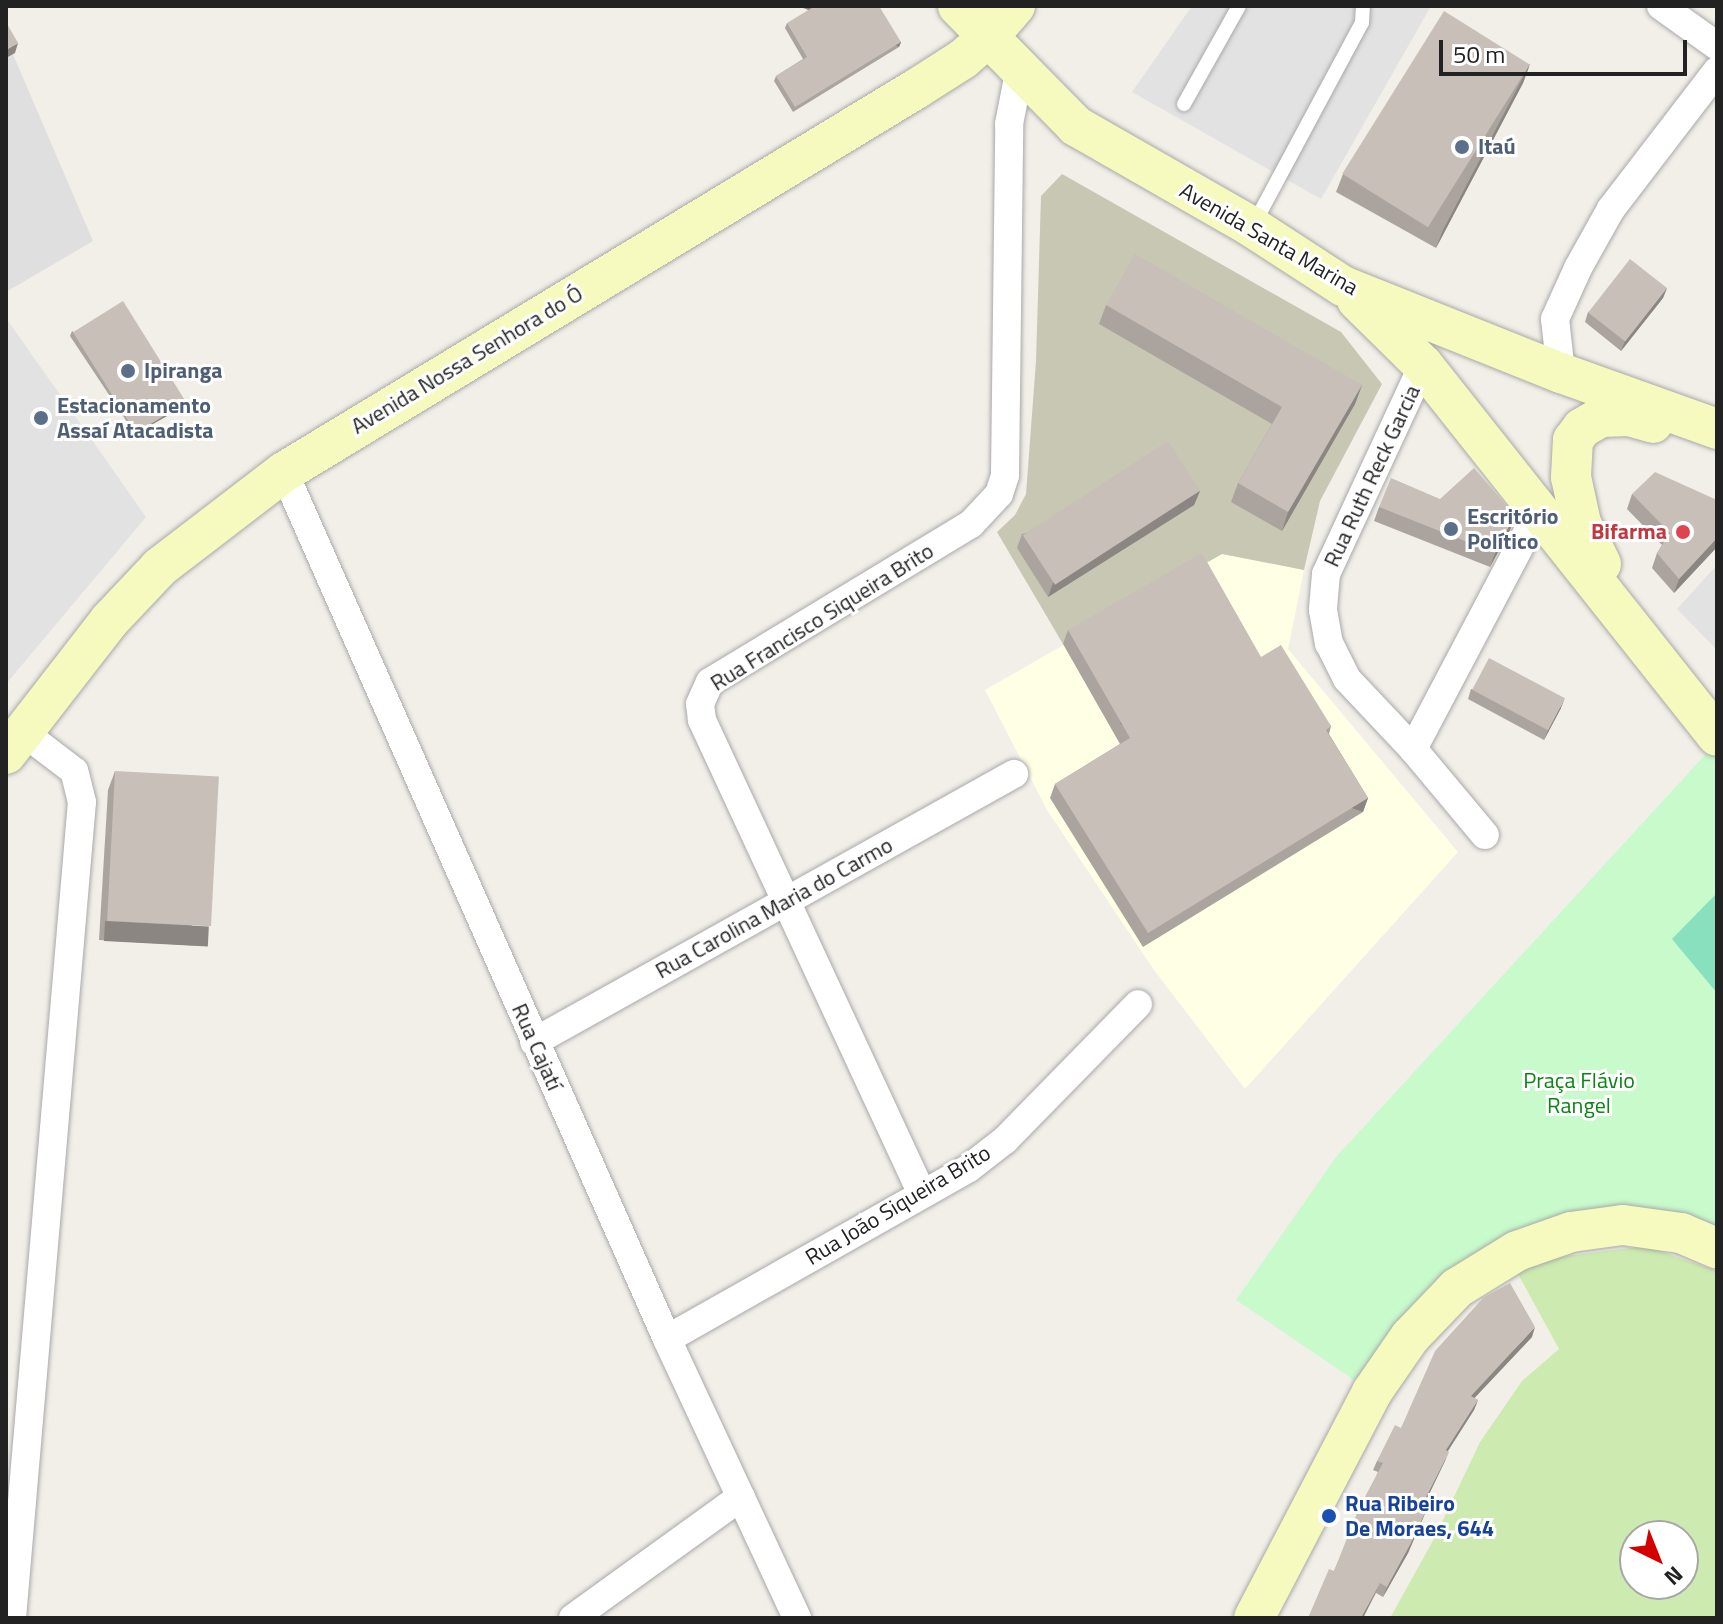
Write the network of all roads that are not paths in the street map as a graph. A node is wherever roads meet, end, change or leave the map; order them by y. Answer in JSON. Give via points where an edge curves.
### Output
{"nodes":[{"id":1,"x":958,"y":6,"type":"edge"},
{"id":2,"x":1015,"y":6,"type":"edge"},
{"id":3,"x":1239,"y":6,"type":"edge"},
{"id":4,"x":1363,"y":6,"type":"edge"},
{"id":5,"x":1661,"y":6,"type":"edge"},
{"id":6,"x":988,"y":37,"type":"junction"},
{"id":7,"x":1717,"y":46,"type":"edge"},
{"id":8,"x":1020,"y":68,"type":"junction"},
{"id":9,"x":1717,"y":71,"type":"edge"},
{"id":10,"x":1184,"y":104,"type":"dead end"},
{"id":11,"x":1252,"y":227,"type":"junction"},
{"id":12,"x":1343,"y":286,"type":"junction"},
{"id":13,"x":1423,"y":365,"type":"junction"},
{"id":14,"x":1561,"y":373,"type":"junction"},
{"id":15,"x":1706,"y":424,"type":"edge"},
{"id":16,"x":284,"y":472,"type":"junction"},
{"id":17,"x":1539,"y":510,"type":"junction"},
{"id":18,"x":1601,"y":589,"type":"junction"},
{"id":19,"x":1717,"y":736,"type":"edge"},
{"id":20,"x":15,"y":743,"type":"edge"},
{"id":21,"x":1413,"y":749,"type":"junction"},
{"id":22,"x":1014,"y":774,"type":"dead end"},
{"id":23,"x":1485,"y":835,"type":"dead end"},
{"id":24,"x":788,"y":901,"type":"junction"},
{"id":25,"x":1138,"y":1004,"type":"dead end"},
{"id":26,"x":534,"y":1042,"type":"junction"},
{"id":27,"x":922,"y":1194,"type":"junction"},
{"id":28,"x":1717,"y":1248,"type":"edge"},
{"id":29,"x":667,"y":1339,"type":"junction"},
{"id":30,"x":741,"y":1497,"type":"junction"},
{"id":31,"x":12,"y":1618,"type":"edge"},
{"id":32,"x":573,"y":1618,"type":"edge"},
{"id":33,"x":797,"y":1618,"type":"edge"},
{"id":34,"x":1254,"y":1618,"type":"edge"}],
"edges":[{"from":1,"to":6,"type":"main road","name":"Avenida Santa Marina"},
{"from":2,"to":6,"type":"main road","name":"Avenida Nossa Senhora do Ó"},
{"from":3,"to":10,"type":"lane"},
{"from":4,"to":11,"type":"lane","via":[[1362,23]]},
{"from":5,"to":7,"type":"street"},
{"from":6,"to":8,"type":"main road","name":"Avenida Santa Marina"},
{"from":6,"to":16,"type":"main road","name":"Avenida Nossa Senhora do Ó","via":[[916,89]]},
{"from":8,"to":11,"type":"main road","name":"Avenida Santa Marina","via":[[1076,126]]},
{"from":8,"to":24,"type":"street","name":"Rua Francisco Siqueira Brito","via":[[1009,124],[1005,475],[999,494],[971,524],[710,682],[701,694],[702,720]]},
{"from":9,"to":14,"type":"street","via":[[1611,209],[1578,268],[1555,319]]},
{"from":11,"to":12,"type":"main road","name":"Avenida Santa Marina"},
{"from":12,"to":13,"type":"main road"},
{"from":12,"to":14,"type":"main road","name":"Avenida Santa Marina"},
{"from":13,"to":17,"type":"main road"},
{"from":13,"to":21,"type":"street","name":"Rua Ruth Reck Garcia","via":[[1326,574],[1323,610],[1329,643],[1347,679]]},
{"from":14,"to":15,"type":"main road","name":"Avenida Santa Marina"},
{"from":15,"to":18,"type":"main road","via":[[1670,428],[1629,416],[1601,417],[1573,440],[1571,477],[1581,523],[1600,558]]},
{"from":16,"to":20,"type":"main road","name":"Avenida Nossa Senhora do Ó","via":[[160,567],[109,621]]},
{"from":16,"to":26,"type":"street","name":"Rua Cajatí"},
{"from":17,"to":18,"type":"main road"},
{"from":17,"to":21,"type":"street"},
{"from":18,"to":19,"type":"main road"},
{"from":20,"to":31,"type":"street","via":[[74,771],[82,802]]},
{"from":21,"to":23,"type":"street","name":"Rua Ruth Reck Garcia"},
{"from":22,"to":24,"type":"street","name":"Rua Carolina Maria do Carmo"},
{"from":24,"to":26,"type":"street","name":"Rua Carolina Maria do Carmo"},
{"from":24,"to":27,"type":"street","name":"Rua Francisco Siqueira Brito"},
{"from":25,"to":27,"type":"street","name":"Rua João Siqueira Brito","via":[[1005,1140]]},
{"from":26,"to":29,"type":"street","name":"Rua Cajatí"},
{"from":27,"to":29,"type":"street","name":"Rua João Siqueira Brito"},
{"from":28,"to":34,"type":"main road","via":[[1681,1233],[1623,1225],[1571,1232],[1517,1251],[1457,1288],[1410,1337],[1372,1392]]},
{"from":29,"to":30,"type":"street","name":"Rua Cajatí"},
{"from":30,"to":32,"type":"street"},
{"from":30,"to":33,"type":"street","name":"Rua Cajatí"}]}
